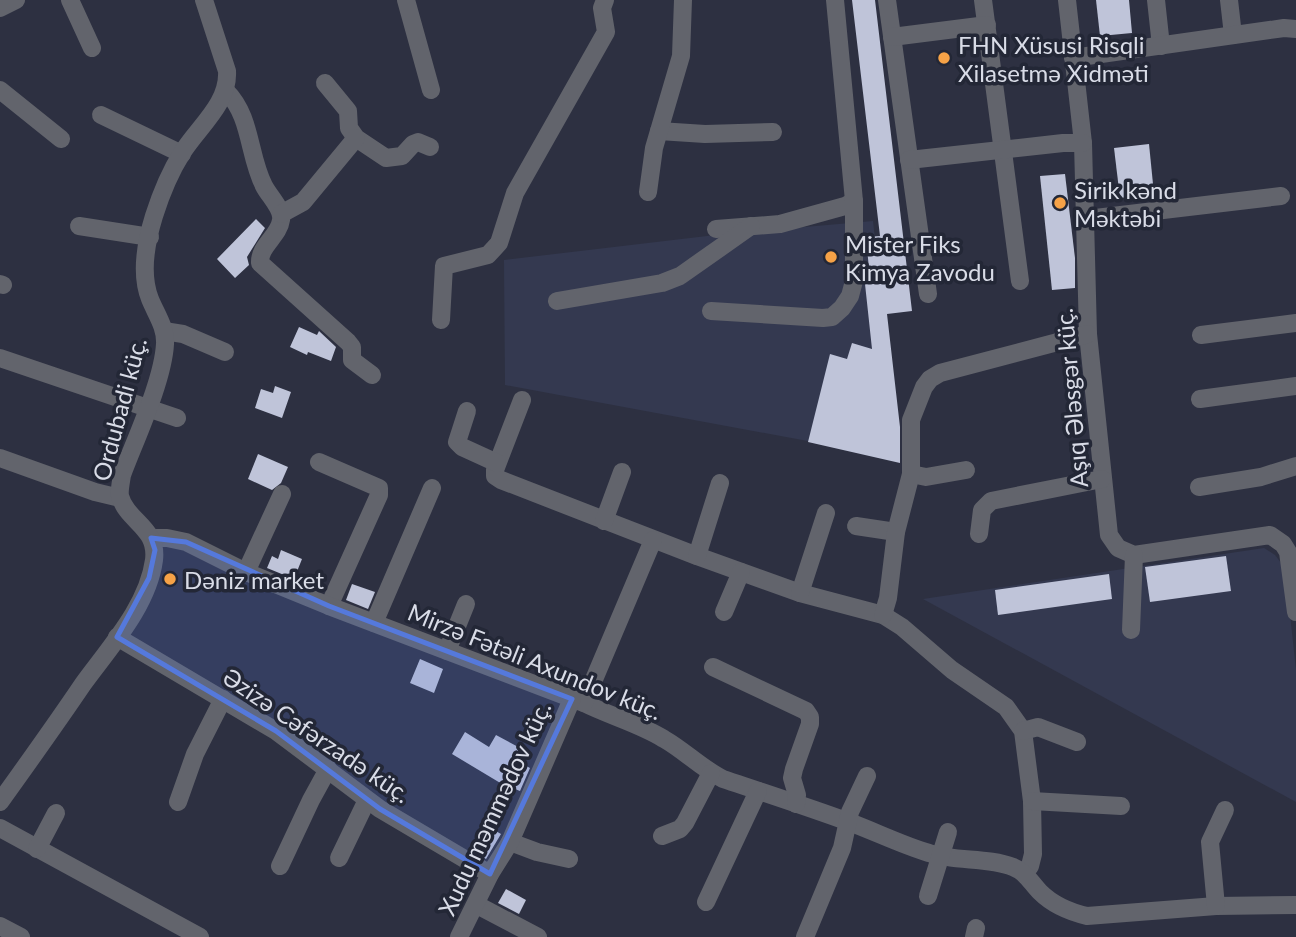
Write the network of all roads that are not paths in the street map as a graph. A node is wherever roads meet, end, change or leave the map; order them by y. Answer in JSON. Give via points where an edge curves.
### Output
{"nodes":[{"id":1,"x":16,"y":0,"type":"edge"},
{"id":2,"x":70,"y":0,"type":"edge"},
{"id":3,"x":204,"y":0,"type":"edge"},
{"id":4,"x":406,"y":0,"type":"edge"},
{"id":5,"x":605,"y":0,"type":"edge"},
{"id":6,"x":683,"y":0,"type":"edge"},
{"id":7,"x":835,"y":0,"type":"edge"},
{"id":8,"x":887,"y":0,"type":"edge"},
{"id":9,"x":984,"y":0,"type":"edge"},
{"id":10,"x":1067,"y":0,"type":"edge"},
{"id":11,"x":1156,"y":0,"type":"edge"},
{"id":12,"x":1228,"y":0,"type":"edge"},
{"id":13,"x":0,"y":8,"type":"edge"},
{"id":14,"x":987,"y":25,"type":"junction"},
{"id":15,"x":1296,"y":29,"type":"edge"},
{"id":16,"x":1233,"y":35,"type":"junction"},
{"id":17,"x":892,"y":37,"type":"junction"},
{"id":18,"x":1161,"y":46,"type":"junction"},
{"id":19,"x":92,"y":48,"type":"dead end"},
{"id":20,"x":1073,"y":58,"type":"junction"},
{"id":21,"x":325,"y":83,"type":"dead end"},
{"id":22,"x":0,"y":90,"type":"edge"},
{"id":23,"x":431,"y":90,"type":"dead end"},
{"id":24,"x":226,"y":91,"type":"junction"},
{"id":25,"x":102,"y":115,"type":"dead end"},
{"id":26,"x":659,"y":131,"type":"junction"},
{"id":27,"x":773,"y":132,"type":"dead end"},
{"id":28,"x":356,"y":138,"type":"junction"},
{"id":29,"x":61,"y":139,"type":"dead end"},
{"id":30,"x":1083,"y":143,"type":"junction"},
{"id":31,"x":430,"y":147,"type":"dead end"},
{"id":32,"x":1003,"y":150,"type":"junction"},
{"id":33,"x":182,"y":154,"type":"junction"},
{"id":34,"x":909,"y":160,"type":"junction"},
{"id":35,"x":648,"y":192,"type":"dead end"},
{"id":36,"x":1281,"y":196,"type":"dead end"},
{"id":37,"x":854,"y":201,"type":"junction"},
{"id":38,"x":281,"y":214,"type":"junction"},
{"id":39,"x":1087,"y":219,"type":"junction"},
{"id":40,"x":79,"y":226,"type":"dead end"},
{"id":41,"x":751,"y":226,"type":"junction"},
{"id":42,"x":716,"y":229,"type":"dead end"},
{"id":43,"x":149,"y":237,"type":"junction"},
{"id":44,"x":1020,"y":281,"type":"dead end"},
{"id":45,"x":928,"y":294,"type":"dead end"},
{"id":46,"x":557,"y":301,"type":"dead end"},
{"id":47,"x":711,"y":311,"type":"dead end"},
{"id":48,"x":441,"y":320,"type":"dead end"},
{"id":49,"x":1296,"y":323,"type":"edge"},
{"id":50,"x":164,"y":331,"type":"junction"},
{"id":51,"x":1088,"y":334,"type":"junction"},
{"id":52,"x":1201,"y":335,"type":"dead end"},
{"id":53,"x":225,"y":352,"type":"dead end"},
{"id":54,"x":0,"y":358,"type":"edge"},
{"id":55,"x":372,"y":375,"type":"dead end"},
{"id":56,"x":1296,"y":386,"type":"edge"},
{"id":57,"x":1200,"y":399,"type":"dead end"},
{"id":58,"x":522,"y":400,"type":"dead end"},
{"id":59,"x":146,"y":409,"type":"junction"},
{"id":60,"x":467,"y":411,"type":"dead end"},
{"id":61,"x":177,"y":418,"type":"dead end"},
{"id":62,"x":0,"y":458,"type":"edge"},
{"id":63,"x":319,"y":463,"type":"dead end"},
{"id":64,"x":497,"y":463,"type":"junction"},
{"id":65,"x":1296,"y":466,"type":"edge"},
{"id":66,"x":966,"y":470,"type":"dead end"},
{"id":67,"x":622,"y":472,"type":"dead end"},
{"id":68,"x":911,"y":474,"type":"junction"},
{"id":69,"x":1102,"y":479,"type":"junction"},
{"id":70,"x":720,"y":483,"type":"dead end"},
{"id":71,"x":1199,"y":487,"type":"dead end"},
{"id":72,"x":432,"y":488,"type":"dead end"},
{"id":73,"x":282,"y":494,"type":"dead end"},
{"id":74,"x":120,"y":498,"type":"junction"},
{"id":75,"x":827,"y":513,"type":"dead end"},
{"id":76,"x":604,"y":521,"type":"junction"},
{"id":77,"x":856,"y":526,"type":"dead end"},
{"id":78,"x":895,"y":532,"type":"junction"},
{"id":79,"x":979,"y":534,"type":"dead end"},
{"id":80,"x":151,"y":538,"type":"junction"},
{"id":81,"x":653,"y":540,"type":"junction"},
{"id":82,"x":1134,"y":555,"type":"junction"},
{"id":83,"x":697,"y":556,"type":"junction"},
{"id":84,"x":246,"y":572,"type":"junction"},
{"id":85,"x":741,"y":572,"type":"junction"},
{"id":86,"x":800,"y":593,"type":"junction"},
{"id":87,"x":466,"y":604,"type":"dead end"},
{"id":88,"x":329,"y":606,"type":"junction"},
{"id":89,"x":1296,"y":609,"type":"edge"},
{"id":90,"x":724,"y":612,"type":"dead end"},
{"id":91,"x":883,"y":615,"type":"junction"},
{"id":92,"x":374,"y":623,"type":"junction"},
{"id":93,"x":1131,"y":630,"type":"dead end"},
{"id":94,"x":117,"y":637,"type":"junction"},
{"id":95,"x":447,"y":651,"type":"junction"},
{"id":96,"x":713,"y":667,"type":"dead end"},
{"id":97,"x":223,"y":699,"type":"junction"},
{"id":98,"x":578,"y":701,"type":"junction"},
{"id":99,"x":1023,"y":731,"type":"junction"},
{"id":100,"x":1077,"y":742,"type":"dead end"},
{"id":101,"x":328,"y":769,"type":"junction"},
{"id":102,"x":711,"y":773,"type":"junction"},
{"id":103,"x":867,"y":776,"type":"dead end"},
{"id":104,"x":758,"y":791,"type":"junction"},
{"id":105,"x":367,"y":800,"type":"junction"},
{"id":106,"x":1031,"y":801,"type":"junction"},
{"id":107,"x":0,"y":802,"type":"edge"},
{"id":108,"x":178,"y":802,"type":"dead end"},
{"id":109,"x":796,"y":804,"type":"junction"},
{"id":110,"x":1121,"y":806,"type":"dead end"},
{"id":111,"x":1225,"y":810,"type":"dead end"},
{"id":112,"x":56,"y":813,"type":"dead end"},
{"id":113,"x":848,"y":822,"type":"junction"},
{"id":114,"x":0,"y":828,"type":"edge"},
{"id":115,"x":948,"y":832,"type":"dead end"},
{"id":116,"x":662,"y":836,"type":"dead end"},
{"id":117,"x":510,"y":842,"type":"junction"},
{"id":118,"x":37,"y":849,"type":"junction"},
{"id":119,"x":941,"y":857,"type":"junction"},
{"id":120,"x":339,"y":858,"type":"dead end"},
{"id":121,"x":569,"y":859,"type":"dead end"},
{"id":122,"x":280,"y":866,"type":"dead end"},
{"id":123,"x":1025,"y":873,"type":"junction"},
{"id":124,"x":491,"y":874,"type":"junction"},
{"id":125,"x":928,"y":896,"type":"dead end"},
{"id":126,"x":706,"y":902,"type":"dead end"},
{"id":127,"x":477,"y":905,"type":"junction"},
{"id":128,"x":1296,"y":905,"type":"edge"},
{"id":129,"x":1216,"y":906,"type":"junction"},
{"id":130,"x":0,"y":926,"type":"edge"},
{"id":131,"x":21,"y":937,"type":"edge"},
{"id":132,"x":200,"y":937,"type":"edge"},
{"id":133,"x":460,"y":937,"type":"edge"},
{"id":134,"x":538,"y":937,"type":"edge"},
{"id":135,"x":805,"y":937,"type":"edge"}],
"edges":[{"from":1,"to":13,"type":"street"},
{"from":2,"to":19,"type":"street"},
{"from":3,"to":24,"type":"street","via":[[227,71]]},
{"from":4,"to":23,"type":"street"},
{"from":5,"to":48,"type":"street","via":[[606,32],[515,193],[499,243],[488,255],[444,266]]},
{"from":6,"to":26,"type":"street","via":[[681,56]]},
{"from":7,"to":37,"type":"street"},
{"from":8,"to":17,"type":"street"},
{"from":9,"to":14,"type":"street"},
{"from":10,"to":20,"type":"street","name":"Aşıq Ələsgər küç."},
{"from":11,"to":18,"type":"street"},
{"from":12,"to":16,"type":"street"},
{"from":14,"to":17,"type":"street"},
{"from":14,"to":32,"type":"street"},
{"from":15,"to":16,"type":"street"},
{"from":16,"to":18,"type":"street"},
{"from":17,"to":34,"type":"street"},
{"from":18,"to":20,"type":"street"},
{"from":20,"to":30,"type":"street","name":"Aşıq Ələsgər küç."},
{"from":21,"to":28,"type":"street","via":[[348,111],[349,128]]},
{"from":22,"to":29,"type":"street"},
{"from":24,"to":33,"type":"street","name":"Ordubadi küç."},
{"from":24,"to":38,"type":"street","via":[[242,111],[258,172]]},
{"from":25,"to":33,"type":"street"},
{"from":26,"to":27,"type":"street"},
{"from":26,"to":35,"type":"street"},
{"from":28,"to":31,"type":"street","via":[[386,158],[401,156],[418,142]]},
{"from":28,"to":38,"type":"street","via":[[303,202]]},
{"from":30,"to":32,"type":"street"},
{"from":30,"to":39,"type":"street","name":"Aşıq Ələsgər küç."},
{"from":32,"to":34,"type":"street"},
{"from":32,"to":44,"type":"street"},
{"from":33,"to":43,"type":"street","name":"Ordubadi küç.","via":[[159,201]]},
{"from":34,"to":45,"type":"street"},
{"from":36,"to":39,"type":"street"},
{"from":37,"to":41,"type":"street","via":[[792,221]]},
{"from":37,"to":47,"type":"street","via":[[854,281],[850,296],[832,317]]},
{"from":38,"to":55,"type":"street","via":[[280,225],[259,256],[260,263],[348,342],[352,360]]},
{"from":39,"to":51,"type":"street","name":"Aşıq Ələsgər küç."},
{"from":40,"to":43,"type":"street"},
{"from":41,"to":42,"type":"street"},
{"from":41,"to":46,"type":"street","via":[[680,276],[662,283]]},
{"from":43,"to":50,"type":"street","name":"Ordubadi küç.","via":[[146,282]]},
{"from":49,"to":52,"type":"street"},
{"from":50,"to":53,"type":"street"},
{"from":50,"to":59,"type":"street","name":"Ordubadi küç.","via":[[164,352]]},
{"from":51,"to":68,"type":"street","via":[[930,379],[911,420]]},
{"from":51,"to":69,"type":"street","name":"Aşıq Ələsgər küç."},
{"from":54,"to":59,"type":"street"},
{"from":56,"to":57,"type":"street"},
{"from":58,"to":64,"type":"street"},
{"from":59,"to":61,"type":"street"},
{"from":59,"to":74,"type":"street","name":"Ordubadi küç.","via":[[122,475]]},
{"from":60,"to":64,"type":"street","via":[[457,442]]},
{"from":62,"to":74,"type":"street"},
{"from":63,"to":88,"type":"street","via":[[379,488]]},
{"from":64,"to":76,"type":"street","via":[[495,476],[501,480]]},
{"from":65,"to":71,"type":"street","via":[[1261,478]]},
{"from":66,"to":68,"type":"street","via":[[926,477]]},
{"from":67,"to":76,"type":"street"},
{"from":68,"to":78,"type":"street"},
{"from":69,"to":79,"type":"street","via":[[991,501],[982,510]]},
{"from":69,"to":82,"type":"street","name":"Aşıq Ələsgər küç.","via":[[1109,535],[1118,548]]},
{"from":70,"to":83,"type":"street"},
{"from":72,"to":92,"type":"street"},
{"from":73,"to":84,"type":"street"},
{"from":74,"to":80,"type":"street","name":"Ordubadi küç."},
{"from":75,"to":86,"type":"street"},
{"from":76,"to":81,"type":"street"},
{"from":77,"to":78,"type":"street"},
{"from":78,"to":91,"type":"street"},
{"from":80,"to":84,"type":"street","name":"Mirzə Fətəli Axundov küç.","via":[[186,542]]},
{"from":80,"to":94,"type":"street","via":[[155,550],[149,578]]},
{"from":81,"to":83,"type":"street"},
{"from":81,"to":98,"type":"street","name":"Xudu məmmədov küç."},
{"from":82,"to":89,"type":"street","via":[[1270,535],[1288,552]]},
{"from":82,"to":93,"type":"street"},
{"from":83,"to":85,"type":"street"},
{"from":84,"to":88,"type":"street","name":"Mirzə Fətəli Axundov küç."},
{"from":85,"to":86,"type":"street"},
{"from":85,"to":90,"type":"street"},
{"from":86,"to":91,"type":"street"},
{"from":87,"to":95,"type":"street"},
{"from":88,"to":92,"type":"street","name":"Mirzə Fətəli Axundov küç."},
{"from":91,"to":99,"type":"street","via":[[1006,707]]},
{"from":92,"to":95,"type":"street","name":"Mirzə Fətəli Axundov küç."},
{"from":94,"to":97,"type":"street","name":"Əzizə Cəfərzadə küç."},
{"from":94,"to":107,"type":"street"},
{"from":95,"to":98,"type":"street","name":"Mirzə Fətəli Axundov küç."},
{"from":96,"to":109,"type":"street","via":[[810,716],[792,778]]},
{"from":97,"to":101,"type":"street","name":"Əzizə Cəfərzadə küç."},
{"from":97,"to":108,"type":"street","via":[[195,754]]},
{"from":98,"to":102,"type":"street","name":"Mirzə Fətəli Axundov küç.","via":[[656,734]]},
{"from":98,"to":117,"type":"street","name":"Xudu məmmədov küç."},
{"from":99,"to":100,"type":"street","via":[[1038,727]]},
{"from":99,"to":106,"type":"street"},
{"from":101,"to":105,"type":"street","name":"Əzizə Cəfərzadə küç."},
{"from":101,"to":122,"type":"street"},
{"from":102,"to":104,"type":"street","name":"Mirzə Fətəli Axundov küç."},
{"from":102,"to":116,"type":"street","via":[[685,824]]},
{"from":103,"to":113,"type":"street"},
{"from":104,"to":109,"type":"street","name":"Mirzə Fətəli Axundov küç."},
{"from":104,"to":126,"type":"street"},
{"from":105,"to":120,"type":"street"},
{"from":105,"to":124,"type":"street","name":"Əzizə Cəfərzadə küç."},
{"from":106,"to":110,"type":"street"},
{"from":106,"to":123,"type":"street","via":[[1033,854]]},
{"from":109,"to":113,"type":"street","name":"Mirzə Fətəli Axundov küç."},
{"from":111,"to":129,"type":"street","via":[[1210,842]]},
{"from":112,"to":118,"type":"street"},
{"from":113,"to":119,"type":"street","name":"Mirzə Fətəli Axundov küç."},
{"from":113,"to":135,"type":"street"},
{"from":114,"to":118,"type":"street"},
{"from":115,"to":119,"type":"street"},
{"from":117,"to":121,"type":"street"},
{"from":117,"to":124,"type":"street","name":"Xudu məmmədov küç."},
{"from":118,"to":132,"type":"street"},
{"from":119,"to":123,"type":"street","name":"Mirzə Fətəli Axundov küç.","via":[[1002,864]]},
{"from":119,"to":125,"type":"street"},
{"from":123,"to":129,"type":"street","via":[[1054,903],[1087,916]]},
{"from":124,"to":127,"type":"street","name":"Xudu məmmədov küç."},
{"from":127,"to":133,"type":"street","name":"Xudu məmmədov küç."},
{"from":127,"to":134,"type":"street"},
{"from":128,"to":129,"type":"street"},
{"from":130,"to":131,"type":"street"}]}
